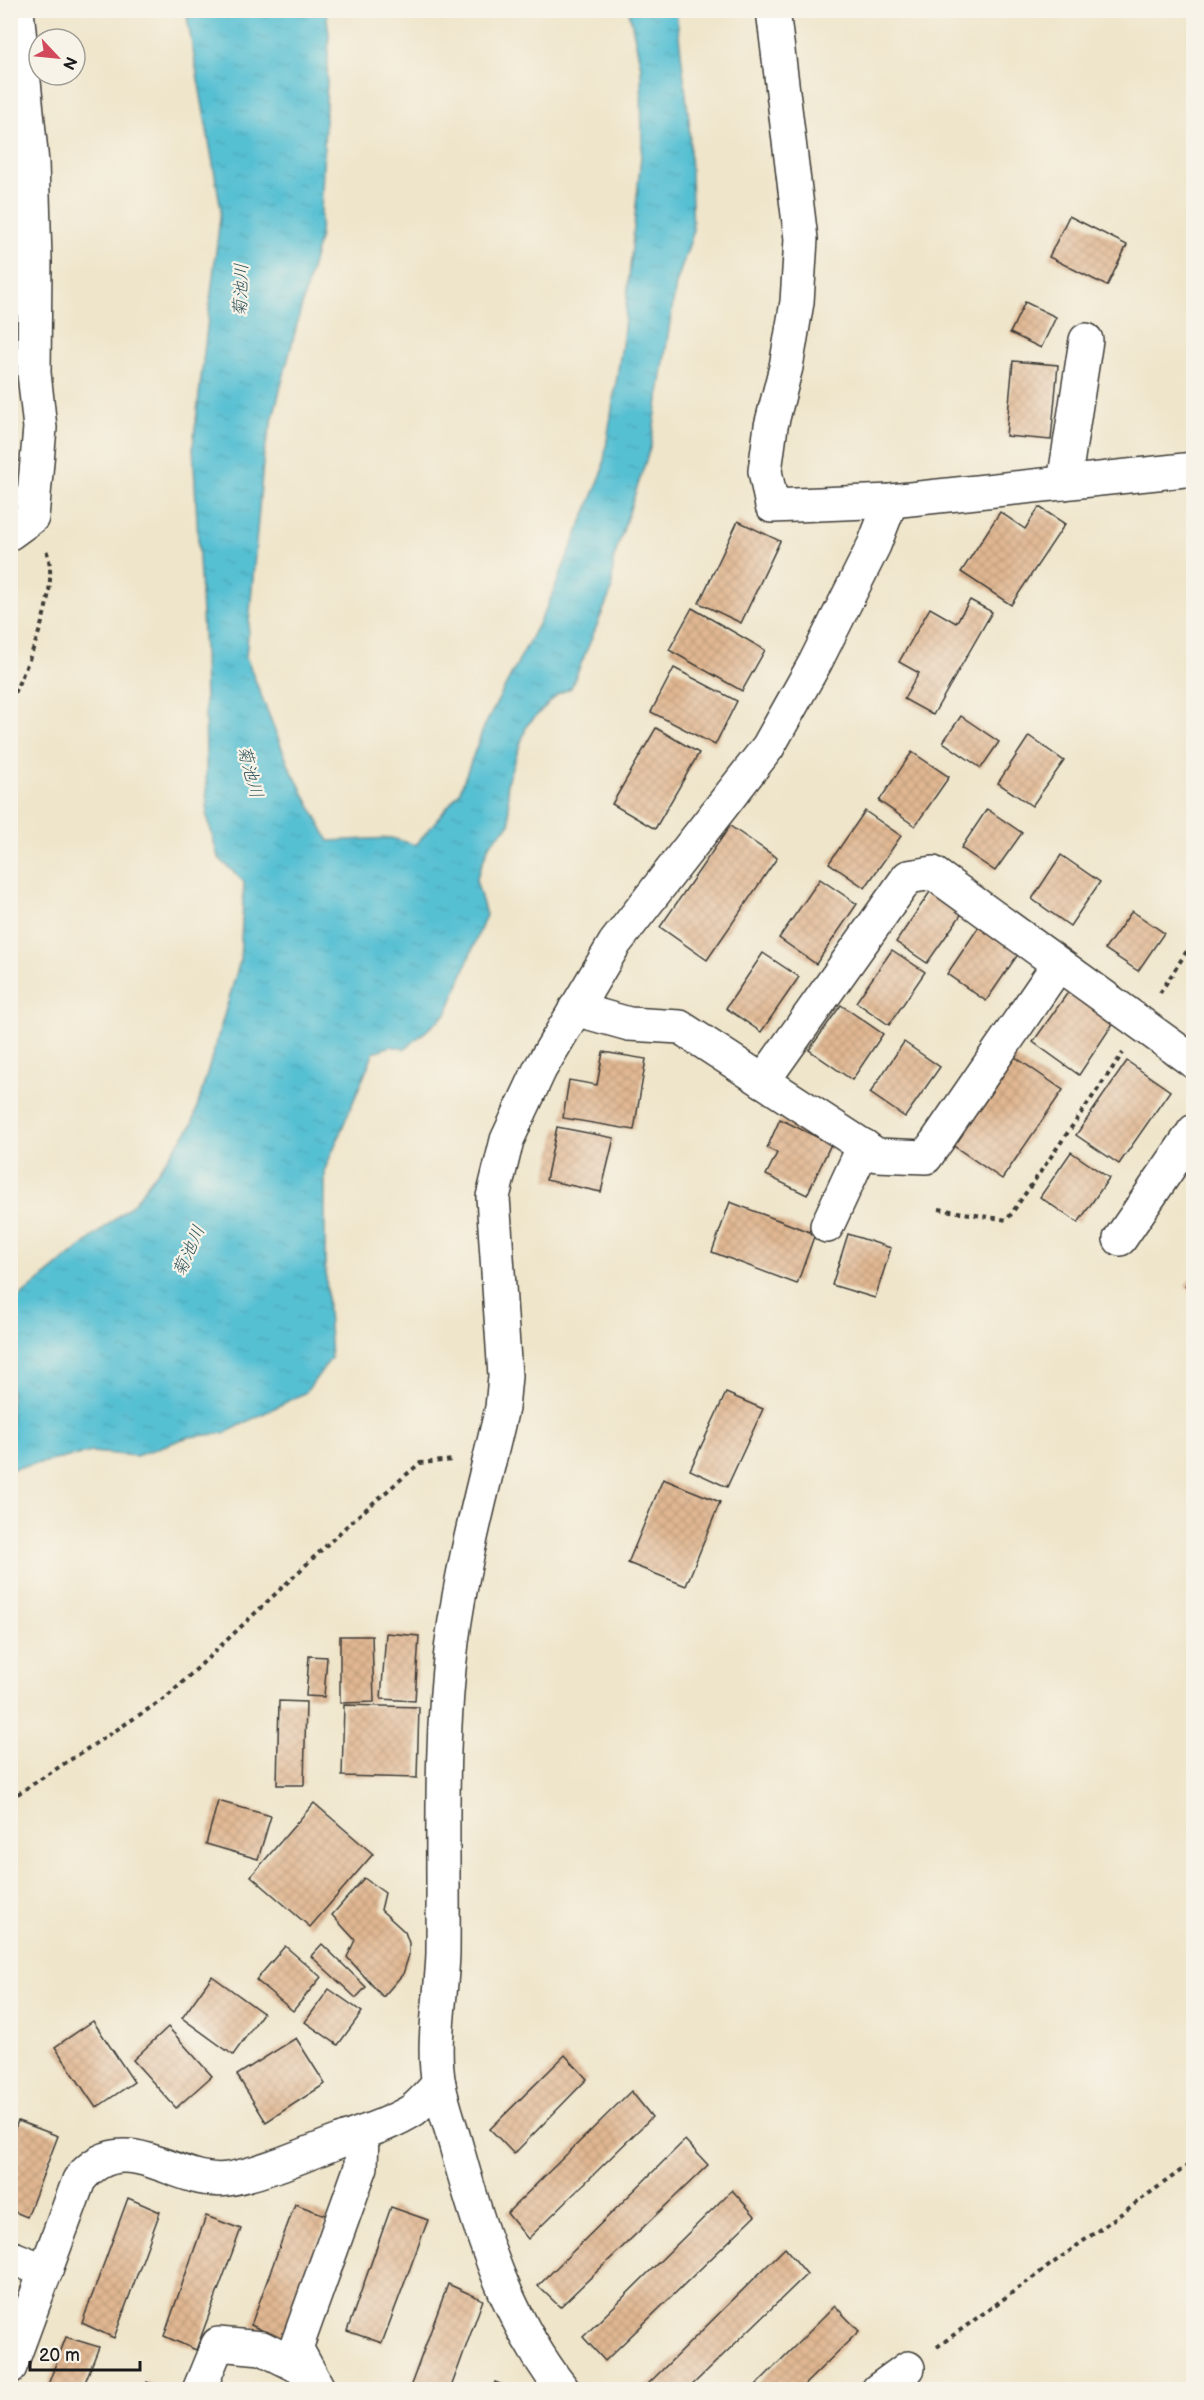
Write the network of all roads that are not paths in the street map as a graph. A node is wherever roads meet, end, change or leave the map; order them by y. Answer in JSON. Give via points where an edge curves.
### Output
{"nodes":[{"id":1,"x":17,"y":10,"type":"edge"},
{"id":2,"x":773,"y":10,"type":"edge"},
{"id":3,"x":1086,"y":340,"type":"dead end"},
{"id":4,"x":1194,"y":469,"type":"edge"},
{"id":5,"x":1064,"y":483,"type":"junction"},
{"id":6,"x":891,"y":501,"type":"junction"},
{"id":7,"x":21,"y":525,"type":"edge"},
{"id":8,"x":1059,"y":965,"type":"junction"},
{"id":9,"x":575,"y":1009,"type":"junction"},
{"id":10,"x":1194,"y":1062,"type":"edge"},
{"id":11,"x":763,"y":1081,"type":"junction"},
{"id":12,"x":1194,"y":1131,"type":"edge"},
{"id":13,"x":864,"y":1146,"type":"junction"},
{"id":14,"x":827,"y":1226,"type":"dead end"},
{"id":15,"x":1120,"y":1239,"type":"dead end"},
{"id":16,"x":439,"y":2084,"type":"junction"},
{"id":17,"x":362,"y":2133,"type":"junction"},
{"id":18,"x":10,"y":2257,"type":"edge"},
{"id":19,"x":46,"y":2271,"type":"junction"},
{"id":20,"x":10,"y":2367,"type":"edge"},
{"id":21,"x":908,"y":2368,"type":"road end"},
{"id":22,"x":314,"y":2380,"type":"edge"},
{"id":23,"x":200,"y":2390,"type":"edge"},
{"id":24,"x":563,"y":2390,"type":"edge"},
{"id":25,"x":878,"y":2390,"type":"edge"}],
"edges":[{"from":1,"to":7,"type":"street","via":[[32,163],[34,373],[40,428]]},
{"from":2,"to":6,"type":"street","via":[[801,238],[797,302],[765,471],[772,506]]},
{"from":3,"to":5,"type":"street"},
{"from":4,"to":5,"type":"street"},
{"from":5,"to":6,"type":"street"},
{"from":6,"to":9,"type":"street","via":[[874,545],[815,663],[768,747],[615,943]]},
{"from":8,"to":10,"type":"street"},
{"from":8,"to":11,"type":"street","via":[[933,873],[908,877]]},
{"from":8,"to":13,"type":"street","via":[[926,1157],[877,1155]]},
{"from":9,"to":11,"type":"street","via":[[629,1024],[680,1027]]},
{"from":9,"to":16,"type":"street","via":[[540,1069],[507,1140],[493,1197],[505,1376],[502,1407],[458,1596],[451,1644],[444,1757]]},
{"from":11,"to":13,"type":"street"},
{"from":12,"to":15,"type":"street"},
{"from":13,"to":14,"type":"street"},
{"from":16,"to":17,"type":"street","via":[[413,2110]]},
{"from":16,"to":24,"type":"street","via":[[465,2180],[498,2274],[510,2303]]},
{"from":17,"to":19,"type":"street","via":[[226,2179],[201,2176],[127,2154],[91,2165],[79,2180]]},
{"from":17,"to":22,"type":"street","via":[[362,2167],[296,2348]]},
{"from":18,"to":19,"type":"street"},
{"from":19,"to":20,"type":"street"},
{"from":21,"to":25,"type":"street"},
{"from":22,"to":23,"type":"street","via":[[262,2348],[218,2344]]}]}
